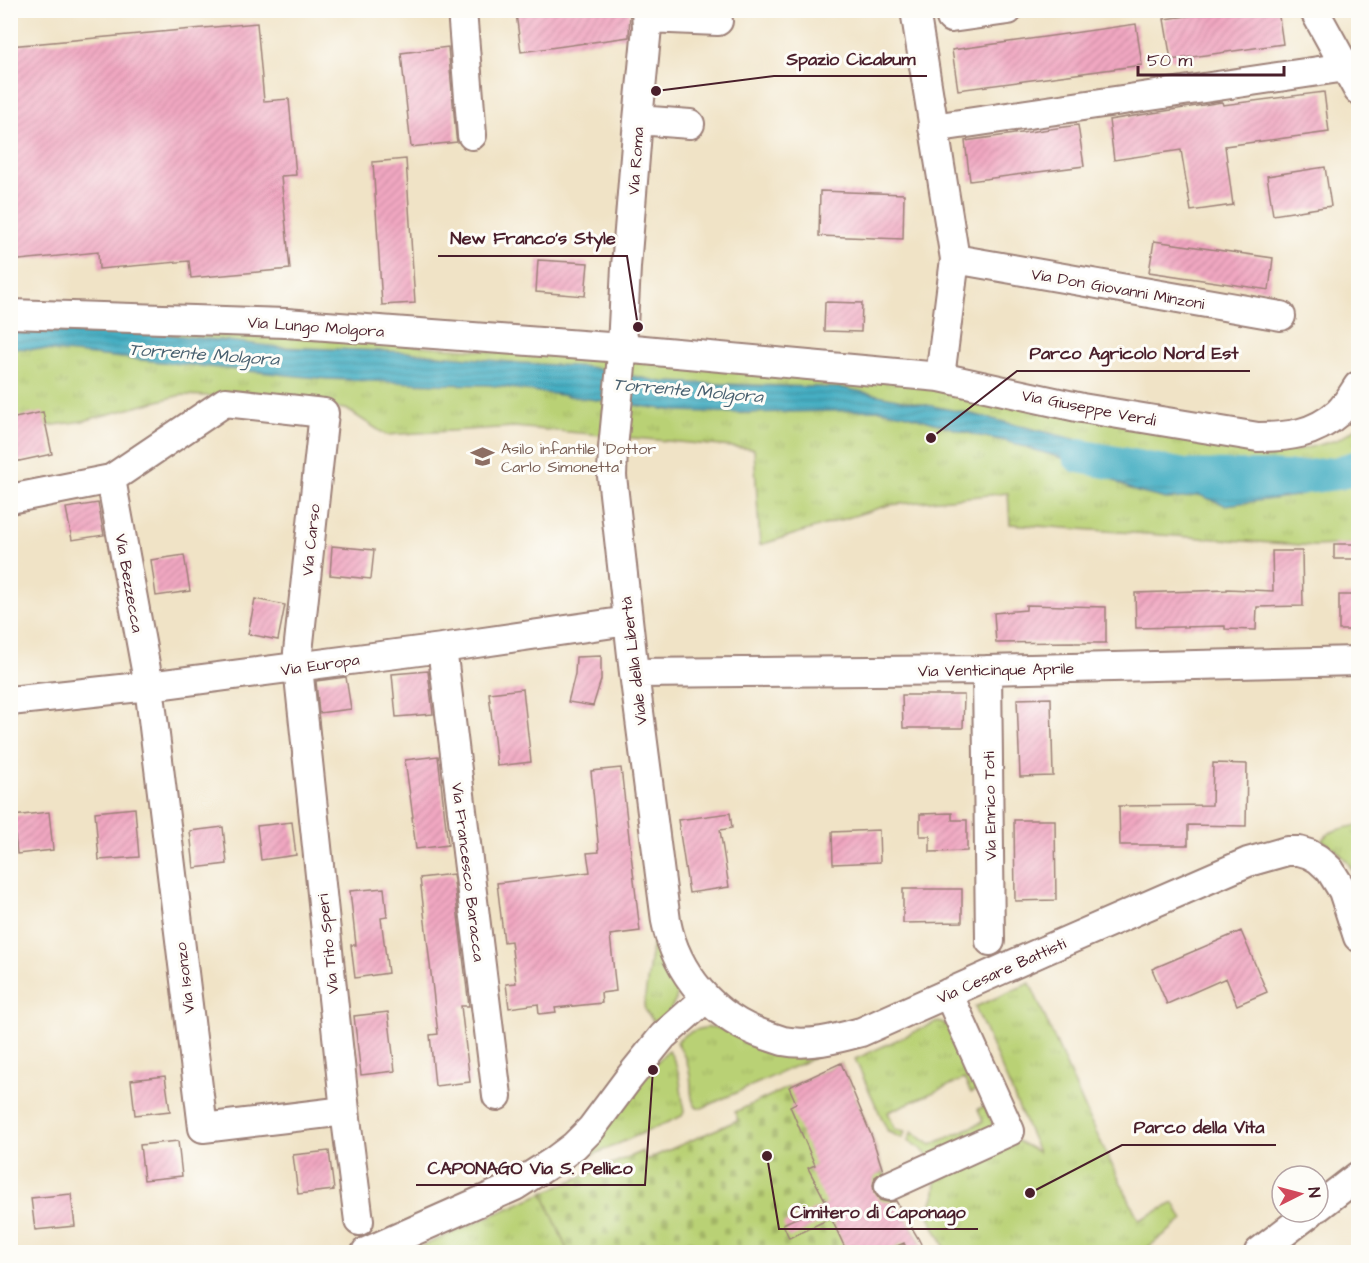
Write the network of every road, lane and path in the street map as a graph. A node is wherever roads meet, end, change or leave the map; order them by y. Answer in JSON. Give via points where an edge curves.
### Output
{"nodes":[{"id":1,"x":462,"y":10,"type":"edge"},
{"id":2,"x":915,"y":10,"type":"edge"},
{"id":3,"x":950,"y":10,"type":"edge"},
{"id":4,"x":1008,"y":10,"type":"edge"},
{"id":5,"x":1314,"y":10,"type":"edge"},
{"id":6,"x":647,"y":14,"type":"edge"},
{"id":7,"x":718,"y":21,"type":"dead end"},
{"id":8,"x":1352,"y":78,"type":"edge"},
{"id":9,"x":638,"y":120,"type":"junction"},
{"id":10,"x":690,"y":124,"type":"dead end"},
{"id":11,"x":933,"y":128,"type":"junction"},
{"id":12,"x":472,"y":135,"type":"dead end"},
{"id":13,"x":955,"y":259,"type":"junction"},
{"id":14,"x":10,"y":314,"type":"edge"},
{"id":15,"x":1281,"y":316,"type":"dead end"},
{"id":16,"x":621,"y":357,"type":"junction"},
{"id":17,"x":940,"y":377,"type":"junction"},
{"id":18,"x":1359,"y":386,"type":"edge"},
{"id":19,"x":615,"y":423,"type":"joint"},
{"id":20,"x":111,"y":479,"type":"junction"},
{"id":21,"x":10,"y":499,"type":"edge"},
{"id":22,"x":628,"y":621,"type":"junction"},
{"id":23,"x":442,"y":648,"type":"junction"},
{"id":24,"x":1359,"y":661,"type":"edge"},
{"id":25,"x":298,"y":667,"type":"junction"},
{"id":26,"x":987,"y":670,"type":"junction"},
{"id":27,"x":634,"y":673,"type":"junction"},
{"id":28,"x":148,"y":686,"type":"junction"},
{"id":29,"x":10,"y":701,"type":"edge"},
{"id":30,"x":663,"y":898,"type":"joint"},
{"id":31,"x":1359,"y":937,"type":"edge"},
{"id":32,"x":990,"y":941,"type":"dead end"},
{"id":33,"x":948,"y":993,"type":"junction"},
{"id":34,"x":706,"y":998,"type":"junction"},
{"id":35,"x":497,"y":1096,"type":"dead end"},
{"id":36,"x":345,"y":1111,"type":"junction"},
{"id":37,"x":1359,"y":1176,"type":"edge"},
{"id":38,"x":890,"y":1186,"type":"dead end"},
{"id":39,"x":1330,"y":1198,"type":"edge"},
{"id":40,"x":359,"y":1221,"type":"dead end"},
{"id":41,"x":1295,"y":1224,"type":"edge"},
{"id":42,"x":366,"y":1252,"type":"edge"},
{"id":43,"x":1259,"y":1252,"type":"edge"}],
"edges":[{"from":1,"to":12,"type":"street"},
{"from":2,"to":11,"type":"street"},
{"from":3,"to":4,"type":"street","via":[[951,18]]},
{"from":5,"to":8,"type":"street"},
{"from":6,"to":7,"type":"street"},
{"from":6,"to":9,"type":"street","name":"Via Roma"},
{"from":8,"to":11,"type":"street"},
{"from":9,"to":10,"type":"street"},
{"from":9,"to":16,"type":"street","name":"Via Roma"},
{"from":11,"to":13,"type":"street"},
{"from":13,"to":15,"type":"street","name":"Via Don Giovanni Minzoni"},
{"from":13,"to":17,"type":"street"},
{"from":14,"to":16,"type":"street","name":"Via Lungo Molgora","via":[[286,323]]},
{"from":16,"to":17,"type":"street","name":"Via Giuseppe Verdi"},
{"from":16,"to":19,"type":"street","name":"Via Roma"},
{"from":17,"to":18,"type":"street","name":"Via Giuseppe Verdi","via":[[1082,408],[1258,437],[1281,437],[1319,426],[1339,412]]},
{"from":19,"to":22,"type":"street","name":"Viale della Libertà","via":[[612,476]]},
{"from":20,"to":21,"type":"street"},
{"from":20,"to":25,"type":"street","name":"Via Carso","via":[[225,402],[324,413]]},
{"from":20,"to":28,"type":"street","name":"Via Bezzecca"},
{"from":22,"to":23,"type":"street","name":"Via Europa"},
{"from":22,"to":27,"type":"street","name":"Viale della Libertà"},
{"from":23,"to":25,"type":"street","name":"Via Europa"},
{"from":23,"to":35,"type":"street","name":"Via Francesco Baracca"},
{"from":24,"to":26,"type":"street","name":"Via Venticinque Aprile"},
{"from":25,"to":28,"type":"street","name":"Via Europa"},
{"from":25,"to":36,"type":"street","name":"Via Tito Speri"},
{"from":26,"to":27,"type":"street","name":"Via Venticinque Aprile"},
{"from":26,"to":32,"type":"street","name":"Via Enrico Toti"},
{"from":27,"to":30,"type":"street","name":"Viale della Libertà"},
{"from":28,"to":29,"type":"street","name":"Via Europa"},
{"from":28,"to":36,"type":"street","name":"Via Isonzo","via":[[203,1128]]},
{"from":30,"to":34,"type":"street","name":"Via Cesare Battisti","via":[[675,951]]},
{"from":31,"to":33,"type":"street","name":"Via Cesare Battisti","via":[[1343,891],[1330,870],[1310,854],[1287,851],[1248,862]]},
{"from":33,"to":34,"type":"street","name":"Via Cesare Battisti","via":[[861,1032],[808,1042],[782,1041],[755,1031],[718,1010]]},
{"from":33,"to":38,"type":"street","via":[[1010,1131]]},
{"from":34,"to":42,"type":"street","via":[[663,1036],[591,1129],[554,1161],[515,1186]]},
{"from":36,"to":40,"type":"street","name":"Via Tito Speri"},
{"from":37,"to":39,"type":"street"},
{"from":41,"to":43,"type":"street"}]}
